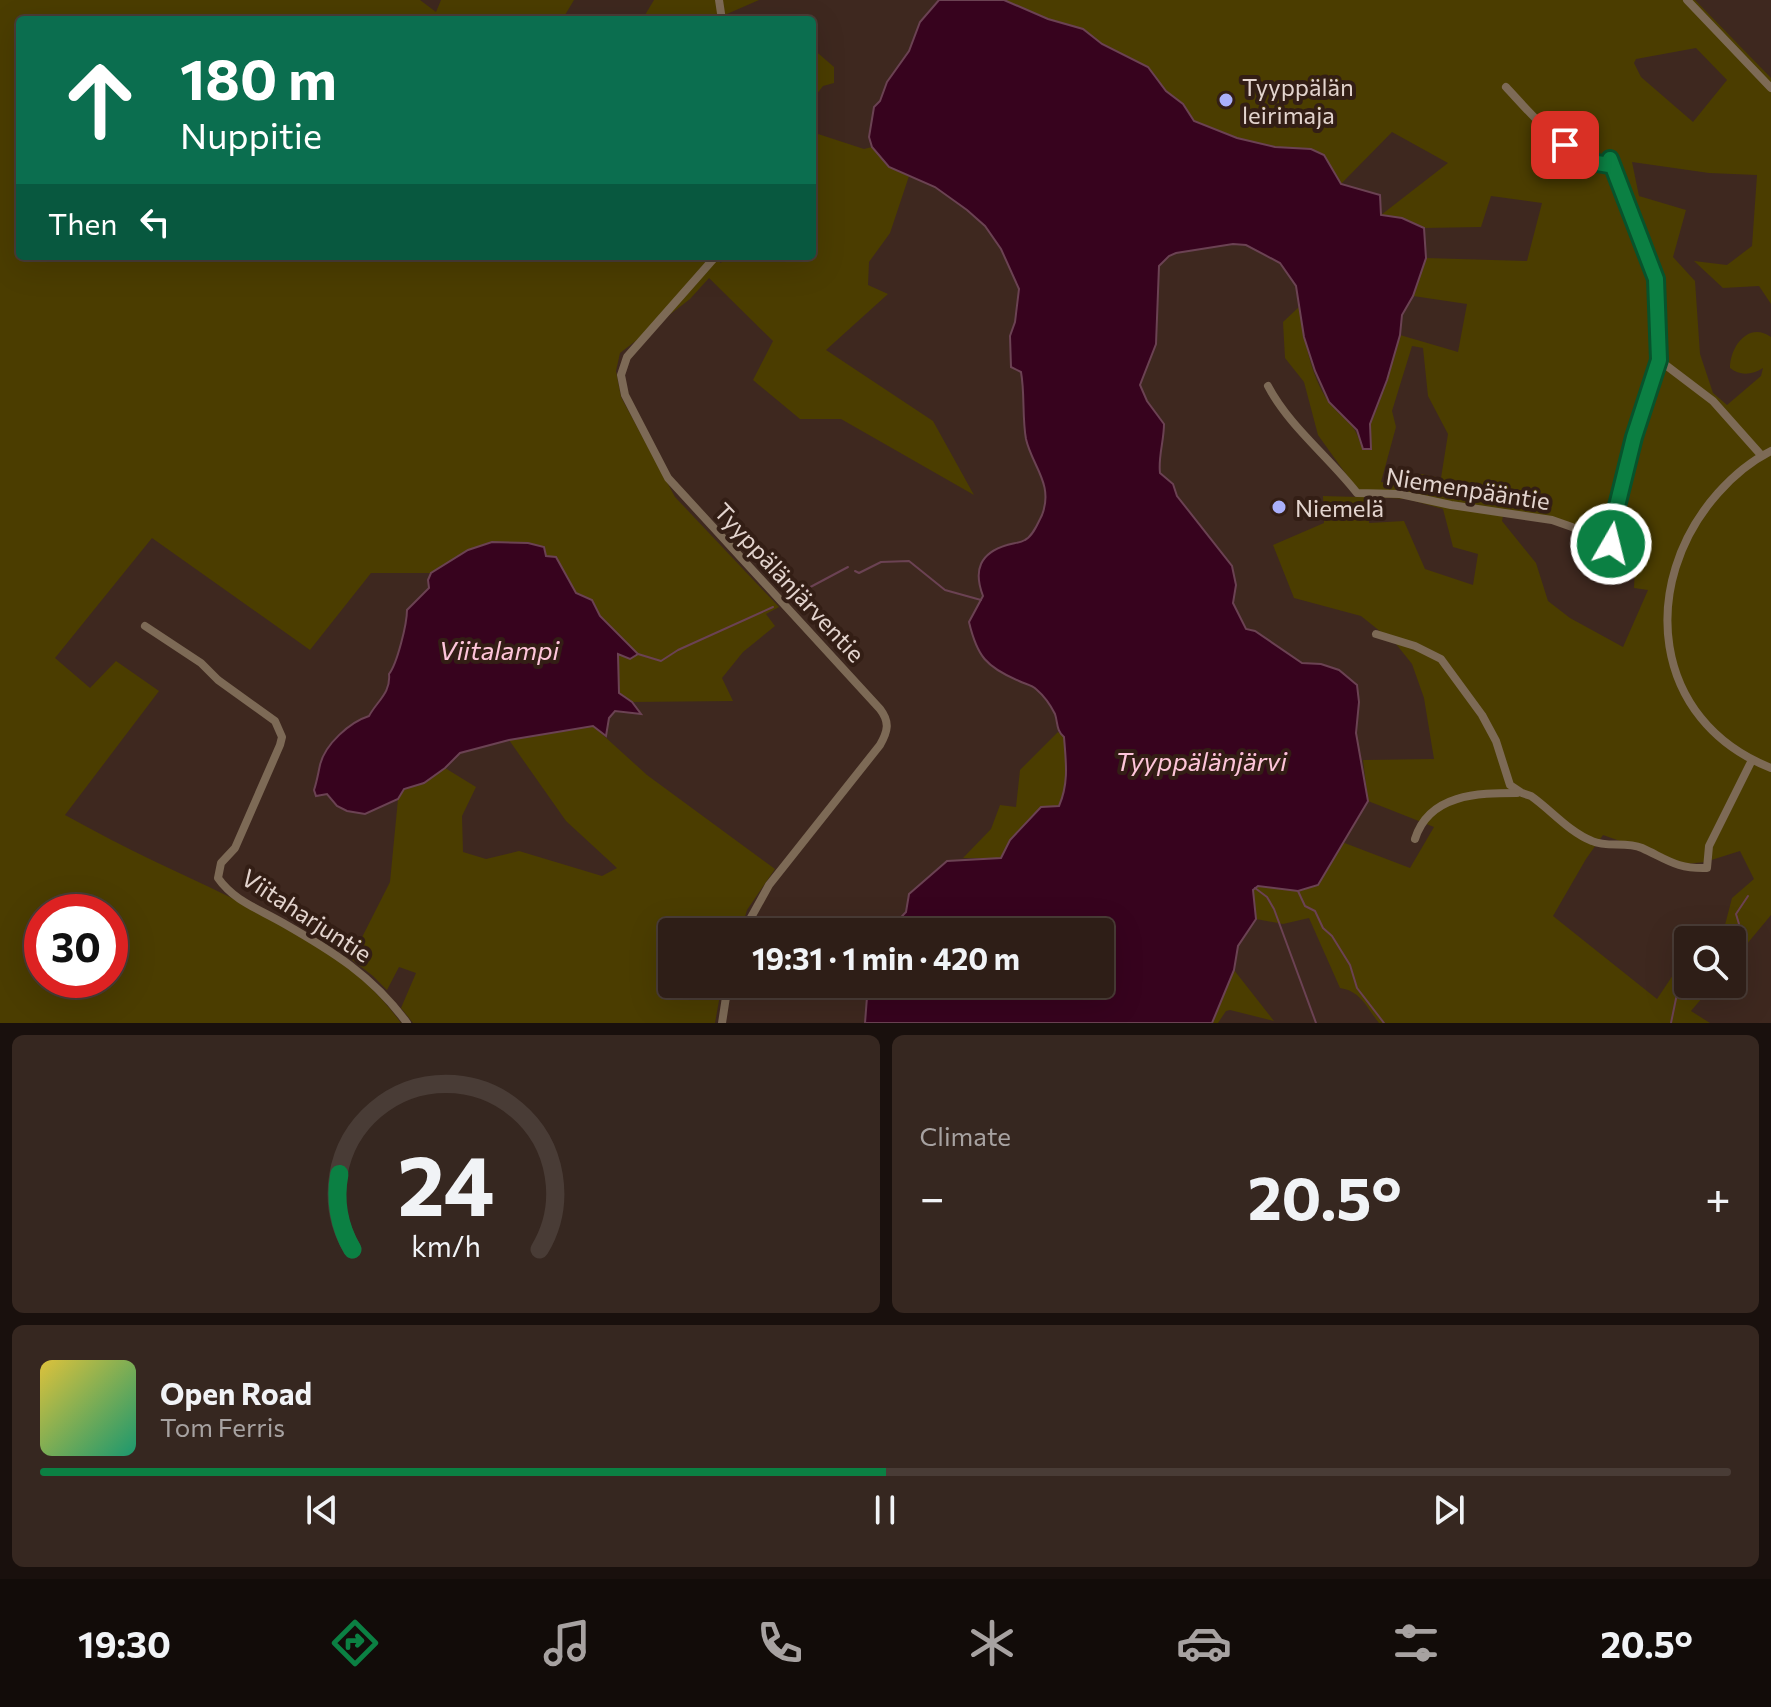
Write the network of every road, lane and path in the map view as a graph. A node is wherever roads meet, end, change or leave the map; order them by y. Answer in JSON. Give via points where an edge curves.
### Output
{"nodes":[{"id":1,"x":1687,"y":0,"type":"edge"},
{"id":2,"x":1506,"y":87,"type":"dead end"},
{"id":3,"x":1771,"y":88,"type":"edge"},
{"id":4,"x":712,"y":260,"type":"edge"},
{"id":5,"x":1659,"y":360,"type":"junction"},
{"id":6,"x":1268,"y":386,"type":"dead end"},
{"id":7,"x":1771,"y":451,"type":"edge"},
{"id":8,"x":1761,"y":455,"type":"junction"},
{"id":9,"x":145,"y":626,"type":"dead end"},
{"id":10,"x":1376,"y":634,"type":"dead end"},
{"id":11,"x":1752,"y":760,"type":"junction"},
{"id":12,"x":1771,"y":768,"type":"edge"},
{"id":13,"x":1522,"y":793,"type":"junction"},
{"id":14,"x":1415,"y":839,"type":"dead end"},
{"id":15,"x":751,"y":918,"type":"edge"},
{"id":16,"x":726,"y":998,"type":"edge"},
{"id":17,"x":407,"y":1023,"type":"edge"},
{"id":18,"x":722,"y":1023,"type":"edge"}],
"edges":[{"from":1,"to":3,"type":"street"},
{"from":2,"to":5,"type":"street","via":[[1565,145],[1597,163],[1609,165],[1610,159],[1656,279]]},
{"from":4,"to":15,"type":"street","name":"Tyyppälänjärventie","via":[[627,357],[621,375],[625,395],[668,478],[880,709],[888,725],[880,745],[769,885]]},
{"from":5,"to":6,"type":"street","name":"Niemenpääntie","via":[[1607,546],[1552,520],[1400,494],[1357,493],[1280,407]]},
{"from":5,"to":8,"type":"street","via":[[1713,401]]},
{"from":7,"to":8,"type":"street"},
{"from":8,"to":11,"type":"street","via":[[1727,483],[1693,526],[1672,571],[1667,605],[1669,647],[1688,697],[1729,746]]},
{"from":9,"to":17,"type":"street","name":"Viitaharjuntie","via":[[201,663],[280,729],[274,762],[218,878],[238,899],[310,938],[374,982]]},
{"from":10,"to":13,"type":"street","via":[[1441,659],[1482,715],[1510,785]]},
{"from":11,"to":12,"type":"street"},
{"from":11,"to":13,"type":"street","via":[[1709,846],[1707,868],[1675,866],[1639,847],[1595,843]]},
{"from":13,"to":14,"type":"street","via":[[1476,793],[1453,800],[1437,808]]},
{"from":16,"to":18,"type":"street"}]}
